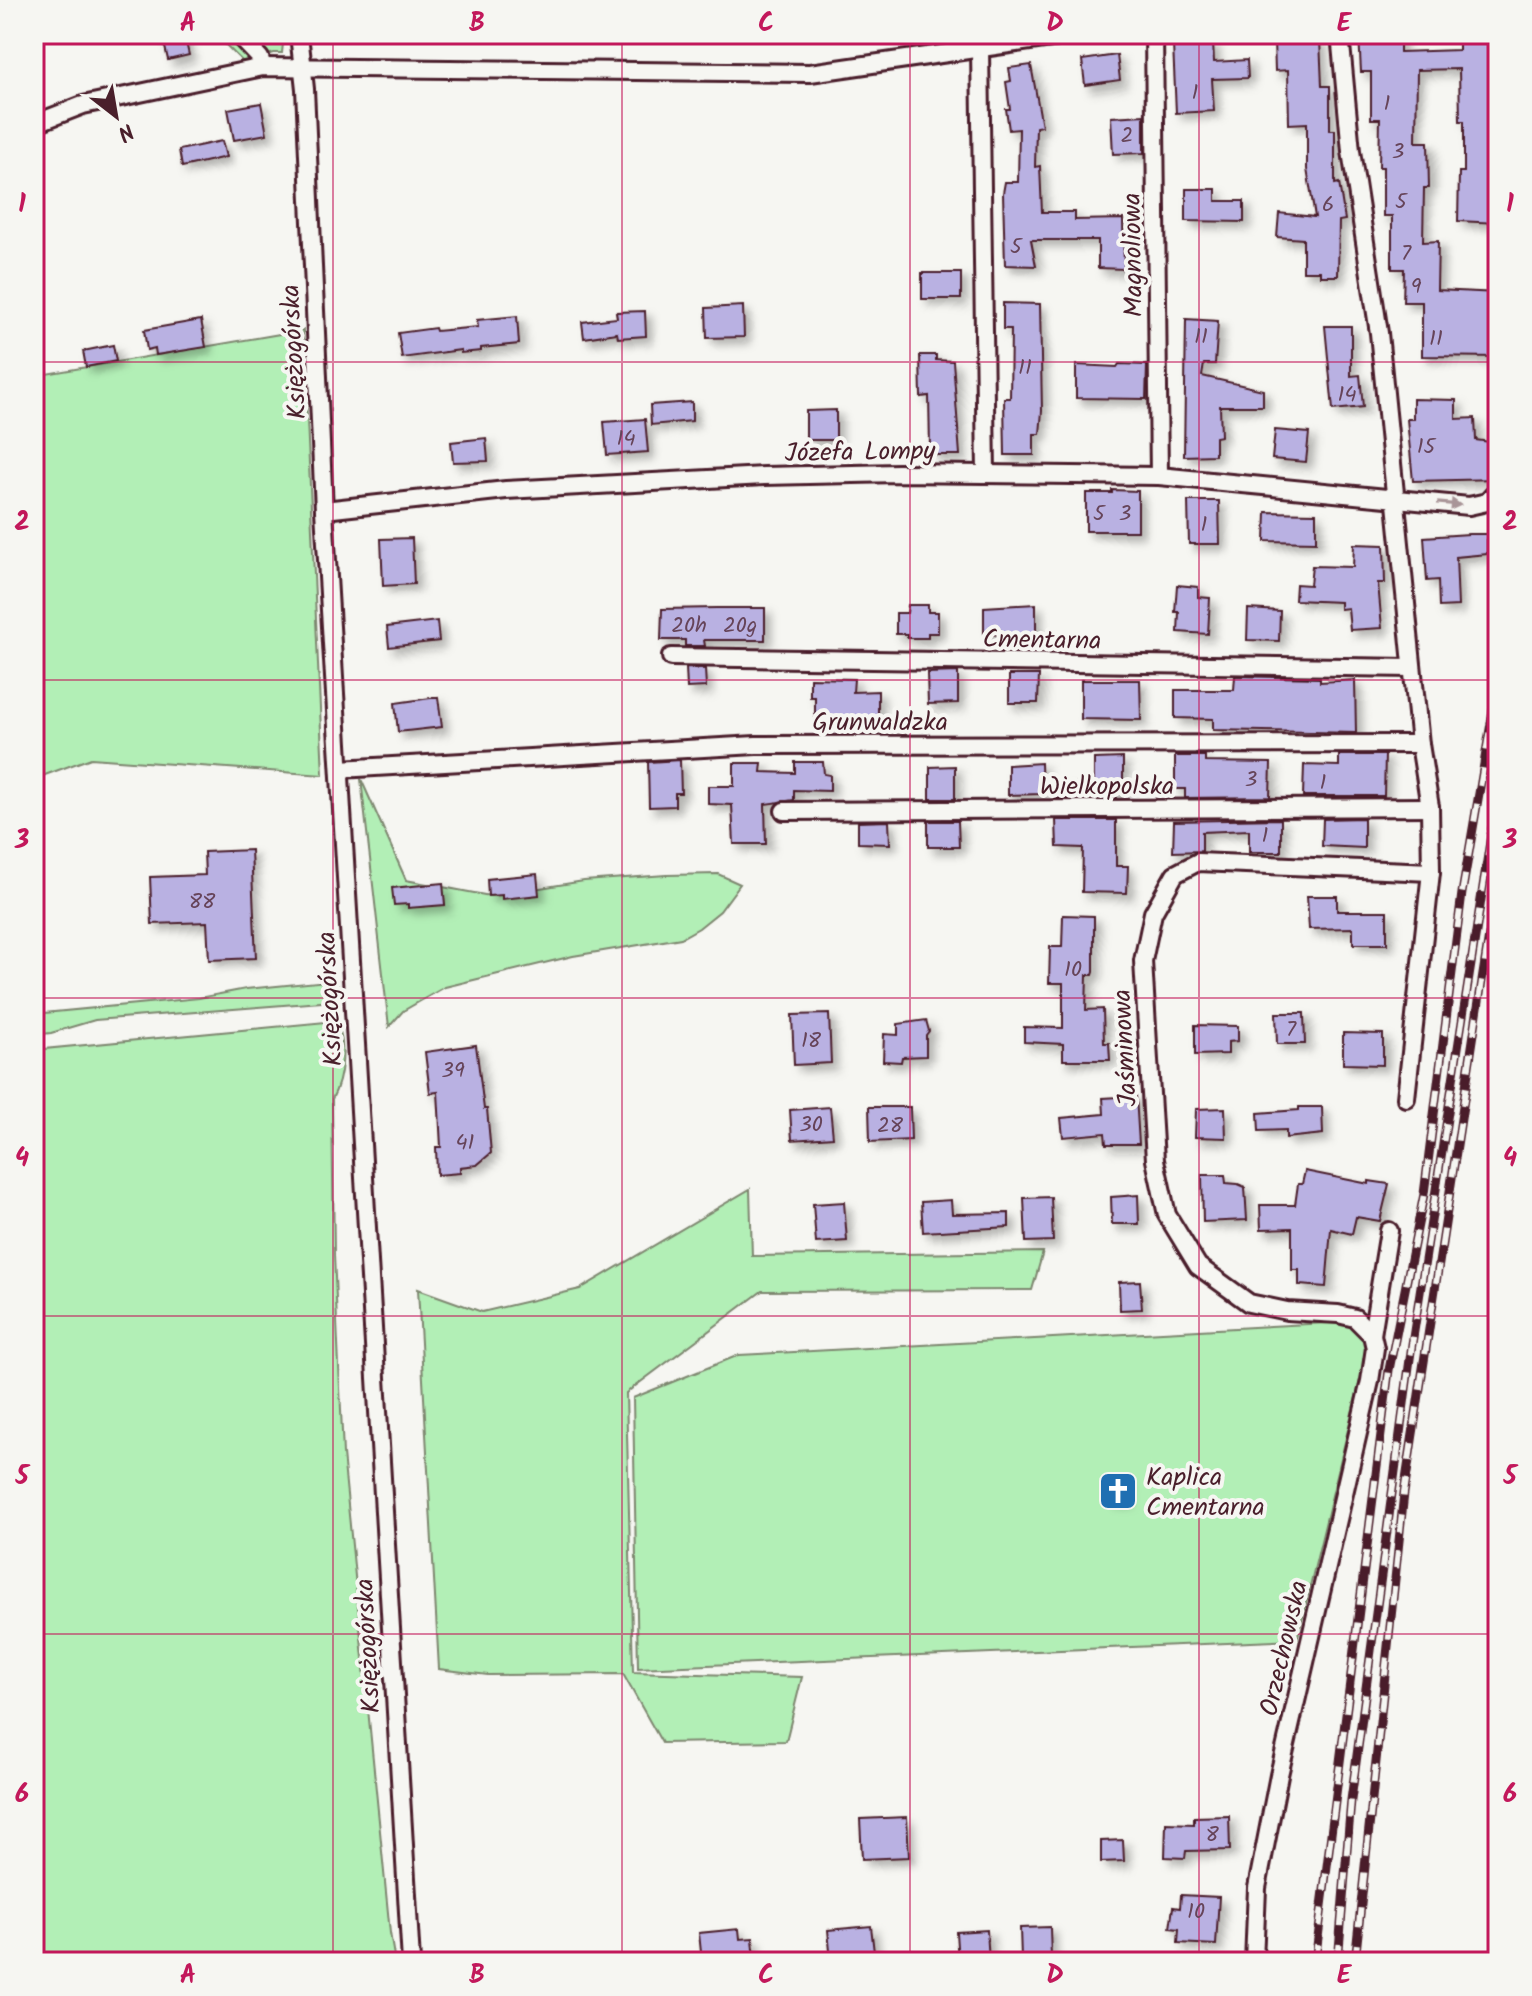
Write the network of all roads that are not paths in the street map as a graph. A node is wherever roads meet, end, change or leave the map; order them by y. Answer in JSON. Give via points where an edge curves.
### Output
{"nodes":[{"id":1,"x":237,"y":34,"type":"edge"},
{"id":2,"x":299,"y":34,"type":"edge"},
{"id":3,"x":1079,"y":34,"type":"edge"},
{"id":4,"x":1154,"y":34,"type":"edge"},
{"id":5,"x":1340,"y":34,"type":"edge"},
{"id":6,"x":980,"y":49,"type":"junction"},
{"id":7,"x":263,"y":67,"type":"junction"},
{"id":8,"x":302,"y":67,"type":"junction"},
{"id":9,"x":34,"y":124,"type":"edge"},
{"id":10,"x":986,"y":473,"type":"junction"},
{"id":11,"x":1159,"y":476,"type":"junction"},
{"id":12,"x":1498,"y":490,"type":"edge"},
{"id":13,"x":1396,"y":500,"type":"junction"},
{"id":14,"x":324,"y":510,"type":"junction"},
{"id":15,"x":671,"y":657,"type":"dead end"},
{"id":16,"x":1412,"y":668,"type":"junction"},
{"id":17,"x":1420,"y":744,"type":"junction"},
{"id":18,"x":340,"y":769,"type":"junction"},
{"id":19,"x":1430,"y":807,"type":"junction"},
{"id":20,"x":784,"y":811,"type":"dead end"},
{"id":21,"x":1431,"y":872,"type":"junction"},
{"id":22,"x":1406,"y":1098,"type":"dead end"},
{"id":23,"x":1389,"y":1231,"type":"dead end"},
{"id":24,"x":1374,"y":1341,"type":"junction"},
{"id":25,"x":411,"y":1962,"type":"edge"},
{"id":26,"x":1254,"y":1962,"type":"edge"}],
"edges":[{"from":1,"to":7,"type":"street"},
{"from":2,"to":8,"type":"street","name":"Księżogórska"},
{"from":3,"to":6,"type":"street"},
{"from":4,"to":11,"type":"street","name":"Magnoliowa"},
{"from":5,"to":13,"type":"street"},
{"from":6,"to":8,"type":"street","via":[[810,73]]},
{"from":6,"to":10,"type":"street"},
{"from":7,"to":8,"type":"street"},
{"from":7,"to":9,"type":"street","via":[[83,105]]},
{"from":8,"to":14,"type":"street","name":"Księżogórska"},
{"from":10,"to":11,"type":"street","name":"Józefa Lompy"},
{"from":10,"to":14,"type":"street","name":"Józefa Lompy","via":[[764,476],[506,490]]},
{"from":11,"to":13,"type":"street","name":"Józefa Lompy"},
{"from":13,"to":12,"type":"street","name":"Józefa Lompy","one_way":true,"via":[[1469,506],[1487,502]]},
{"from":13,"to":16,"type":"street"},
{"from":14,"to":18,"type":"street","name":"Księżogórska"},
{"from":15,"to":16,"type":"street","name":"Cmentarna"},
{"from":16,"to":17,"type":"street"},
{"from":17,"to":18,"type":"street","name":"Grunwaldzka","via":[[756,745]]},
{"from":17,"to":19,"type":"street"},
{"from":18,"to":25,"type":"street","name":"Księżogórska"},
{"from":19,"to":20,"type":"street","name":"Wielkopolska"},
{"from":19,"to":21,"type":"street"},
{"from":21,"to":22,"type":"street"},
{"from":21,"to":24,"type":"street","name":"Jaśminowa","via":[[1198,862],[1175,874],[1153,913],[1143,961],[1155,1160],[1167,1215],[1198,1266],[1249,1303],[1355,1318]]},
{"from":23,"to":24,"type":"street","name":"Orzechowska"},
{"from":24,"to":26,"type":"street","name":"Orzechowska","via":[[1370,1381],[1303,1663],[1257,1888]]}]}
